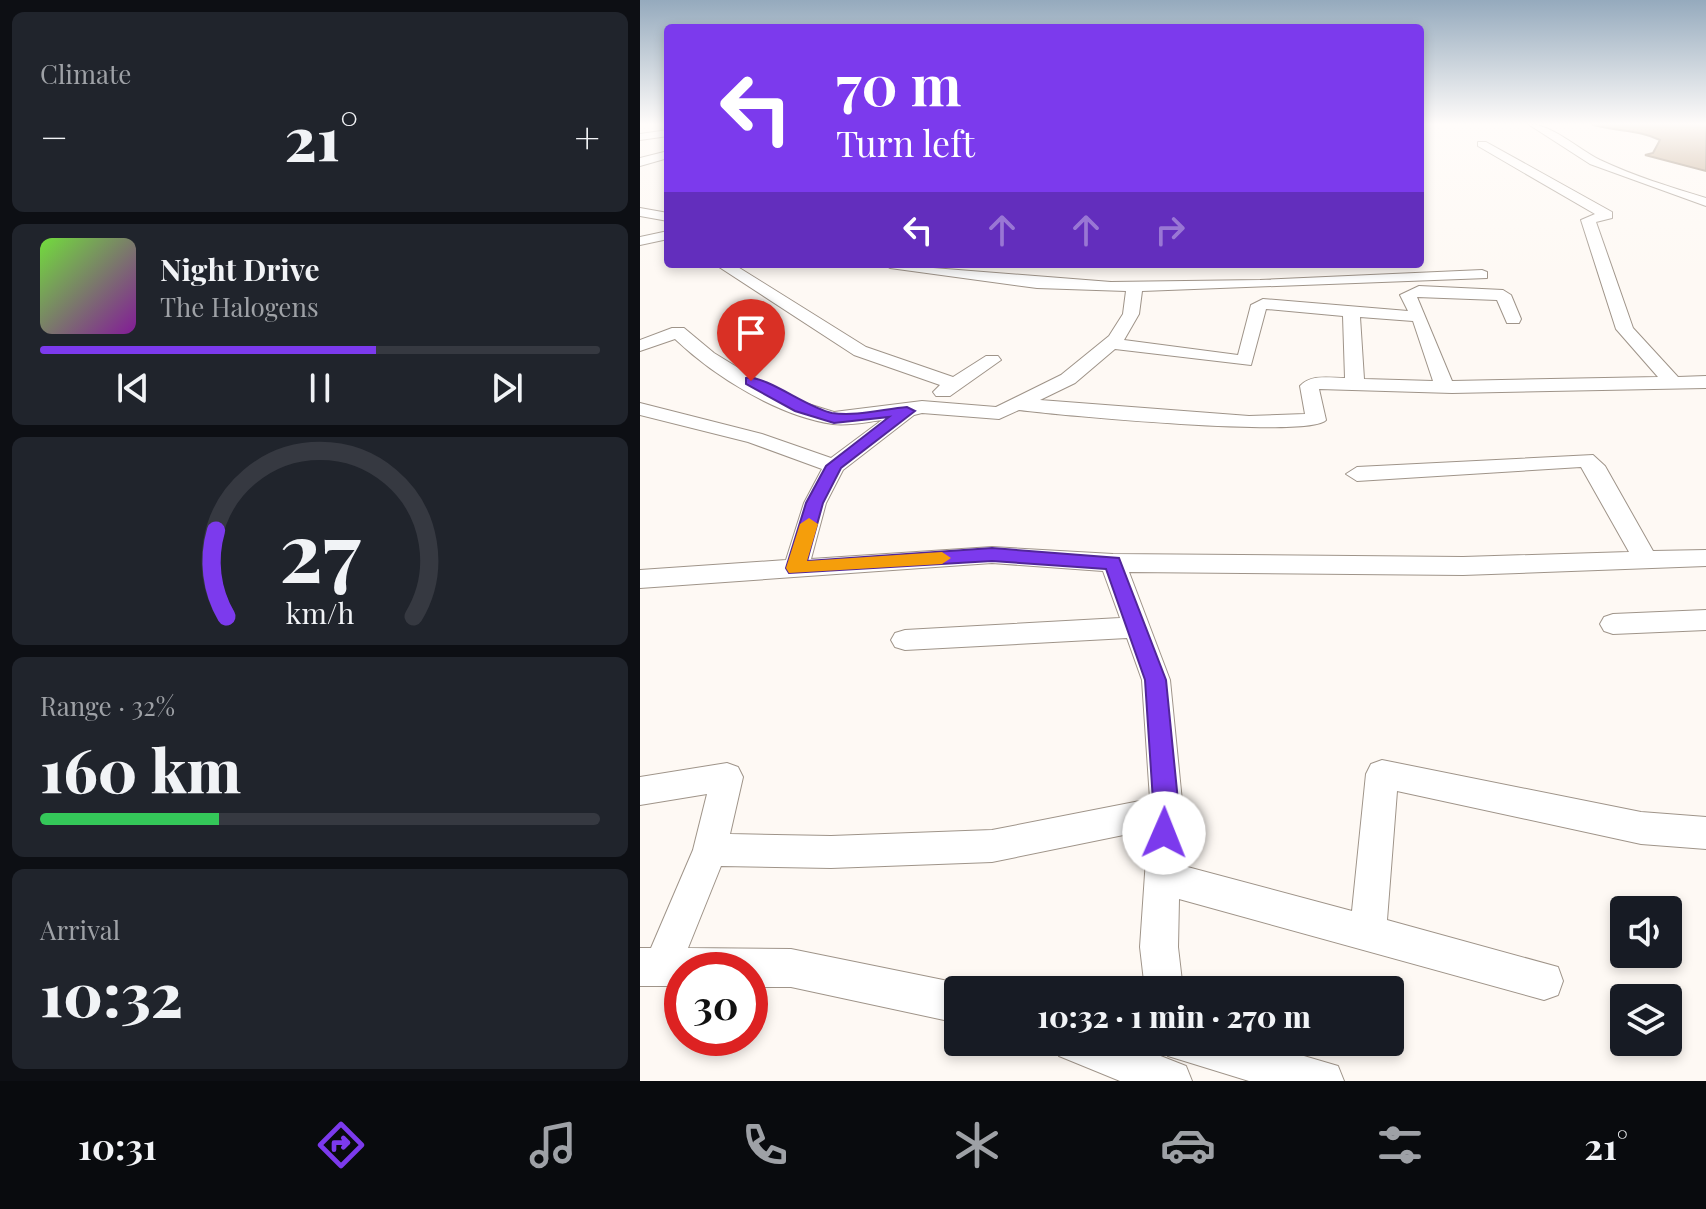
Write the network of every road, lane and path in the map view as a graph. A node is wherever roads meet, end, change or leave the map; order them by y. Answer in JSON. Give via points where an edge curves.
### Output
{"nodes":[{"id":1,"x":1536,"y":174,"type":"edge"},
{"id":2,"x":1626,"y":174,"type":"edge"},
{"id":3,"x":1706,"y":202,"type":"edge"},
{"id":4,"x":640,"y":212,"type":"edge"},
{"id":5,"x":664,"y":216,"type":"edge"},
{"id":6,"x":664,"y":236,"type":"edge"},
{"id":7,"x":640,"y":241,"type":"edge"},
{"id":8,"x":729,"y":268,"type":"edge"},
{"id":9,"x":910,"y":268,"type":"edge"},
{"id":10,"x":997,"y":268,"type":"edge"},
{"id":11,"x":1482,"y":275,"type":"dead end"},
{"id":12,"x":991,"y":278,"type":"junction"},
{"id":13,"x":1135,"y":287,"type":"junction"},
{"id":14,"x":1351,"y":311,"type":"junction"},
{"id":15,"x":1420,"y":317,"type":"junction"},
{"id":16,"x":1513,"y":319,"type":"dead end"},
{"id":17,"x":1111,"y":343,"type":"junction"},
{"id":18,"x":640,"y":346,"type":"edge"},
{"id":19,"x":992,"y":360,"type":"dead end"},
{"id":20,"x":1706,"y":382,"type":"edge"},
{"id":21,"x":955,"y":384,"type":"junction"},
{"id":22,"x":1355,"y":384,"type":"junction"},
{"id":23,"x":1674,"y":384,"type":"junction"},
{"id":24,"x":1445,"y":387,"type":"junction"},
{"id":25,"x":1021,"y":405,"type":"junction"},
{"id":26,"x":640,"y":409,"type":"edge"},
{"id":27,"x":914,"y":409,"type":"junction"},
{"id":28,"x":834,"y":466,"type":"junction"},
{"id":29,"x":1357,"y":474,"type":"dead end"},
{"id":30,"x":1706,"y":558,"type":"edge"},
{"id":31,"x":1646,"y":560,"type":"junction"},
{"id":32,"x":1113,"y":563,"type":"junction"},
{"id":33,"x":796,"y":568,"type":"junction"},
{"id":34,"x":640,"y":579,"type":"edge"},
{"id":35,"x":1706,"y":620,"type":"edge"},
{"id":36,"x":1613,"y":624,"type":"dead end"},
{"id":37,"x":1136,"y":627,"type":"junction"},
{"id":38,"x":905,"y":640,"type":"dead end"},
{"id":39,"x":640,"y":791,"type":"edge"},
{"id":40,"x":1165,"y":811,"type":"junction"},
{"id":41,"x":1706,"y":833,"type":"edge"},
{"id":42,"x":710,"y":850,"type":"junction"},
{"id":43,"x":1162,"y":877,"type":"junction"},
{"id":44,"x":1368,"y":934,"type":"junction"},
{"id":45,"x":651,"y":967,"type":"edge"},
{"id":46,"x":1162,"y":976,"type":"edge"},
{"id":47,"x":1544,"y":981,"type":"dead end"},
{"id":48,"x":944,"y":1000,"type":"edge"},
{"id":49,"x":1109,"y":1056,"type":"edge"},
{"id":50,"x":1171,"y":1056,"type":"edge"},
{"id":51,"x":1233,"y":1056,"type":"edge"},
{"id":52,"x":1172,"y":1081,"type":"edge"},
{"id":53,"x":1323,"y":1081,"type":"edge"}],
"edges":[{"from":1,"to":23,"type":"street","via":[[1607,215],[1588,220],[1619,315],[1625,329]]},
{"from":2,"to":3,"type":"street"},
{"from":4,"to":5,"type":"street"},
{"from":6,"to":7,"type":"street"},
{"from":8,"to":21,"type":"street","via":[[860,351]]},
{"from":9,"to":12,"type":"street"},
{"from":10,"to":12,"type":"street"},
{"from":11,"to":13,"type":"street","via":[[1188,280]]},
{"from":12,"to":13,"type":"street"},
{"from":13,"to":17,"type":"street","via":[[1131,314]]},
{"from":14,"to":15,"type":"street"},
{"from":14,"to":17,"type":"street","via":[[1259,305],[1245,361]]},
{"from":14,"to":22,"type":"street"},
{"from":15,"to":16,"type":"street","via":[[1411,292],[1503,295]]},
{"from":15,"to":24,"type":"street"},
{"from":17,"to":25,"type":"street","via":[[1068,379]]},
{"from":18,"to":27,"type":"street","via":[[678,332],[702,354],[819,415]]},
{"from":19,"to":21,"type":"street"},
{"from":20,"to":23,"type":"street"},
{"from":21,"to":27,"type":"street"},
{"from":22,"to":24,"type":"street"},
{"from":22,"to":25,"type":"street","via":[[1309,386],[1316,420],[1249,422]]},
{"from":23,"to":24,"type":"street"},
{"from":25,"to":27,"type":"street","via":[[999,413]]},
{"from":26,"to":28,"type":"street","via":[[755,438]]},
{"from":27,"to":28,"type":"street"},
{"from":28,"to":33,"type":"street","via":[[815,503]]},
{"from":29,"to":31,"type":"street","via":[[1585,460],[1594,466]]},
{"from":30,"to":31,"type":"street"},
{"from":31,"to":32,"type":"street","via":[[1463,566]]},
{"from":32,"to":33,"type":"street","via":[[992,555]]},
{"from":32,"to":37,"type":"street"},
{"from":33,"to":34,"type":"street"},
{"from":35,"to":36,"type":"street"},
{"from":37,"to":38,"type":"street"},
{"from":37,"to":40,"type":"street","via":[[1156,680]]},
{"from":39,"to":42,"type":"street","via":[[727,777]]},
{"from":40,"to":42,"type":"street","via":[[992,846]]},
{"from":40,"to":43,"type":"street"},
{"from":41,"to":44,"type":"street","via":[[1641,828],[1382,774]]},
{"from":42,"to":45,"type":"street"},
{"from":43,"to":44,"type":"street"},
{"from":43,"to":46,"type":"street"},
{"from":44,"to":47,"type":"street"},
{"from":45,"to":48,"type":"street","via":[[791,968]]},
{"from":49,"to":52,"type":"street"},
{"from":50,"to":52,"type":"street"},
{"from":51,"to":53,"type":"street"}]}
